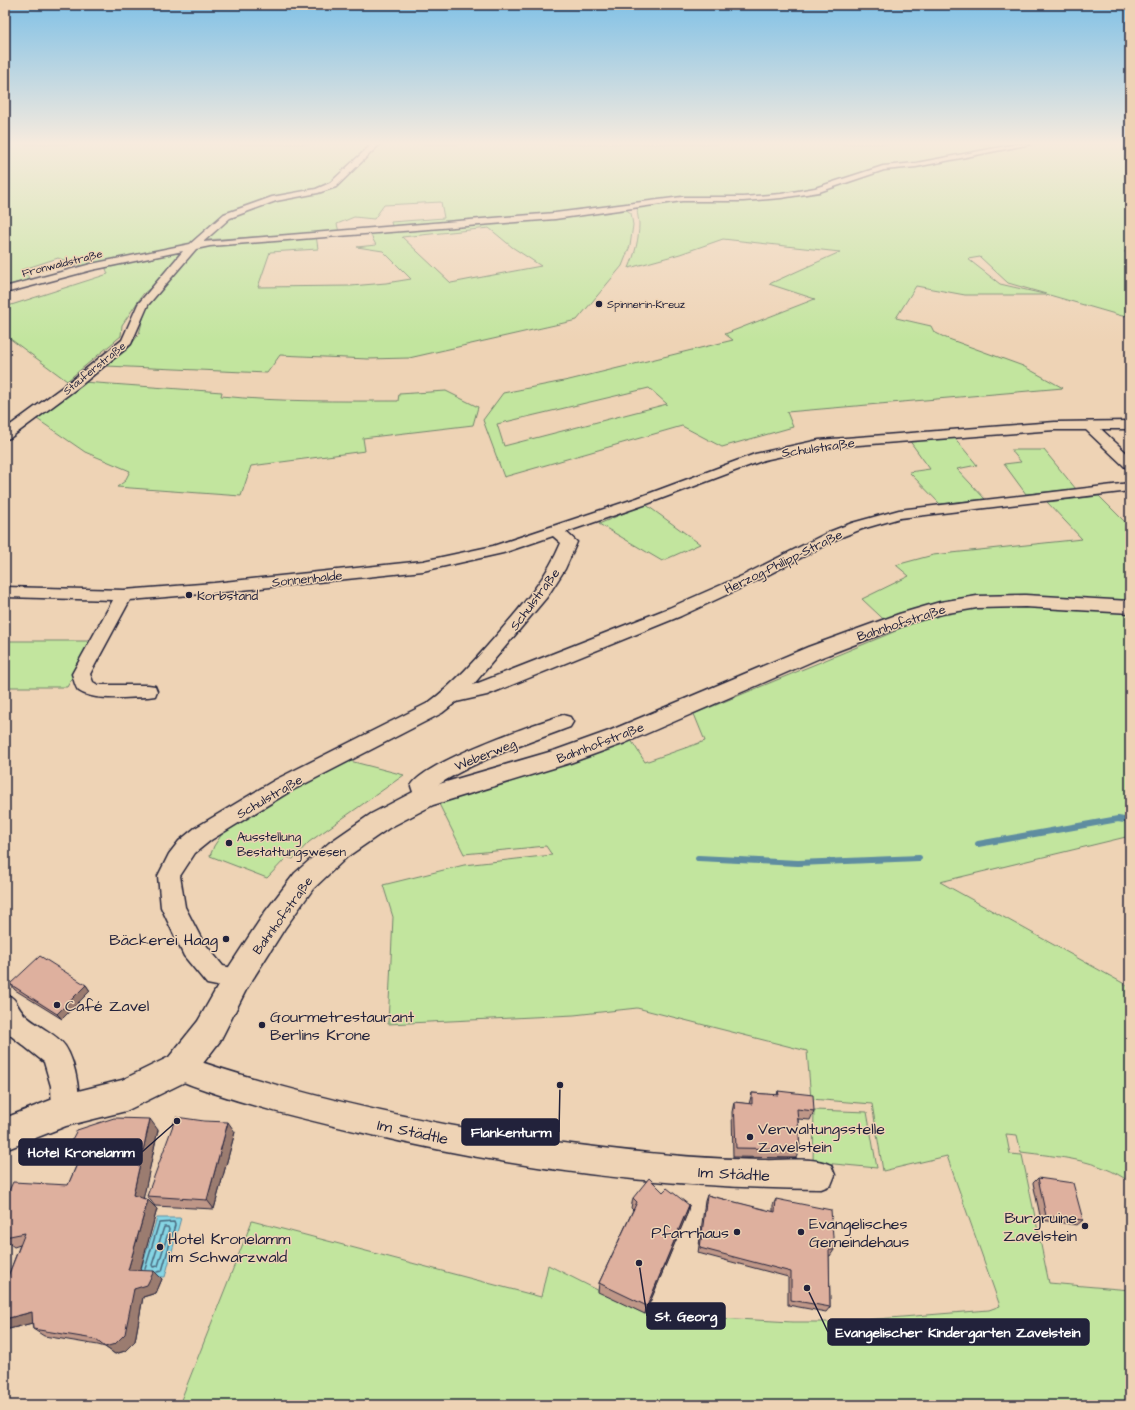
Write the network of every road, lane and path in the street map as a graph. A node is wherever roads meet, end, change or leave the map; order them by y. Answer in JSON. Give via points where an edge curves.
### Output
{"nodes":[{"id":1,"x":243,"y":210,"type":"edge"},
{"id":2,"x":601,"y":210,"type":"edge"},
{"id":3,"x":193,"y":246,"type":"junction"},
{"id":4,"x":5,"y":290,"type":"edge"},
{"id":5,"x":1130,"y":425,"type":"edge"},
{"id":6,"x":1090,"y":426,"type":"junction"},
{"id":7,"x":5,"y":435,"type":"edge"},
{"id":8,"x":1130,"y":464,"type":"edge"},
{"id":9,"x":1130,"y":488,"type":"edge"},
{"id":10,"x":556,"y":531,"type":"junction"},
{"id":11,"x":5,"y":592,"type":"edge"},
{"id":12,"x":124,"y":596,"type":"junction"},
{"id":13,"x":1130,"y":606,"type":"edge"},
{"id":14,"x":148,"y":691,"type":"dead end"},
{"id":15,"x":452,"y":696,"type":"junction"},
{"id":16,"x":563,"y":722,"type":"dead end"},
{"id":17,"x":424,"y":798,"type":"junction"},
{"id":18,"x":237,"y":979,"type":"junction"},
{"id":19,"x":5,"y":1006,"type":"edge"},
{"id":20,"x":180,"y":1068,"type":"junction"},
{"id":21,"x":66,"y":1110,"type":"junction"},
{"id":22,"x":5,"y":1134,"type":"edge"},
{"id":23,"x":821,"y":1175,"type":"dead end"}],
"edges":[{"from":1,"to":3,"type":"street","name":"Stauferstraße","via":[[215,225]]},
{"from":2,"to":3,"type":"street","name":"Fronwaldstraße","via":[[555,216],[232,240]]},
{"from":3,"to":4,"type":"street","name":"Fronwaldstraße","via":[[91,267]]},
{"from":3,"to":7,"type":"street","name":"Stauferstraße","via":[[143,304],[127,342]]},
{"from":5,"to":6,"type":"street","name":"Schulstraße"},
{"from":6,"to":8,"type":"street"},
{"from":6,"to":10,"type":"street","name":"Schulstraße","via":[[1055,426],[903,437],[790,449],[760,457]]},
{"from":9,"to":15,"type":"street","name":"Herzog-Philipp-Straße","via":[[899,514],[857,526],[675,612],[480,690]]},
{"from":10,"to":12,"type":"street","name":"Sonnenhalde","via":[[497,550],[423,566]]},
{"from":10,"to":15,"type":"street","name":"Schulstraße","via":[[569,542],[553,578]]},
{"from":11,"to":12,"type":"street","name":"Sonnenhalde"},
{"from":12,"to":14,"type":"street","via":[[81,674],[85,686],[96,691]]},
{"from":13,"to":17,"type":"street","name":"Bahnhofstraße","via":[[1026,601],[977,602],[940,608],[815,652],[590,747]]},
{"from":15,"to":18,"type":"street","name":"Schulstraße","via":[[435,708],[282,786],[203,834],[187,847],[177,860],[169,876],[173,907],[193,948],[216,976]]},
{"from":16,"to":17,"type":"street","name":"Weberweg","via":[[436,775],[421,786]]},
{"from":17,"to":18,"type":"street","name":"Bahnhofstraße","via":[[380,821],[338,850],[304,881]]},
{"from":18,"to":20,"type":"street","name":"Bahnhofstraße","via":[[209,1031]]},
{"from":19,"to":21,"type":"street","via":[[14,1022],[55,1054],[65,1086]]},
{"from":20,"to":21,"type":"street","via":[[126,1095]]},
{"from":20,"to":23,"type":"street","name":"Im Städtle","via":[[229,1085],[303,1105],[406,1130],[525,1153],[677,1170],[760,1176]]},
{"from":21,"to":22,"type":"street"}]}
